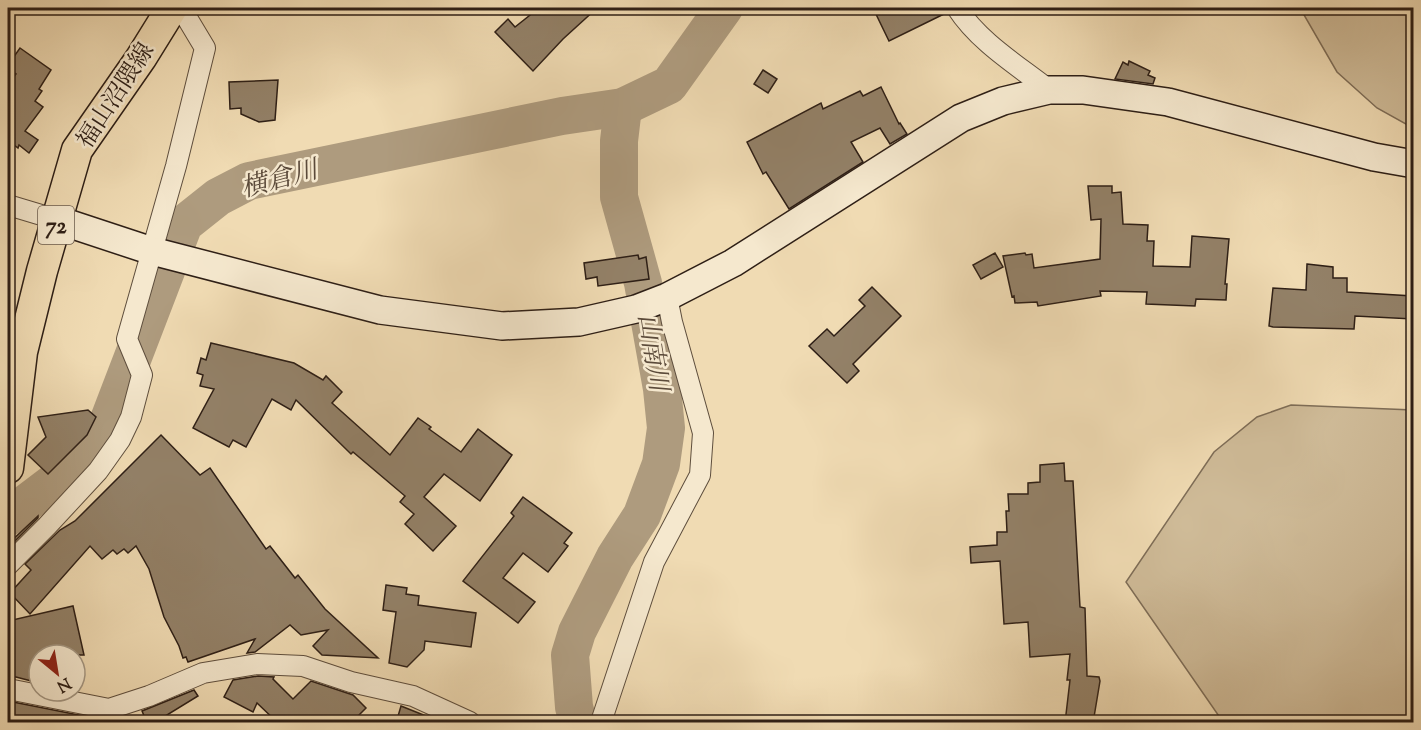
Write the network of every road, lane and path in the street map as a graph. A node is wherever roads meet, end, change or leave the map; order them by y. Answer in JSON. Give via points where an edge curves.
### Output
{"nodes":[{"id":1,"x":172,"y":8,"type":"edge"},
{"id":2,"x":181,"y":8,"type":"edge"},
{"id":3,"x":957,"y":8,"type":"edge"},
{"id":4,"x":1049,"y":90,"type":"junction"},
{"id":5,"x":1413,"y":164,"type":"edge"},
{"id":6,"x":8,"y":205,"type":"edge"},
{"id":7,"x":58,"y":220,"type":"junction"},
{"id":8,"x":152,"y":251,"type":"junction"},
{"id":9,"x":668,"y":297,"type":"junction"},
{"id":10,"x":8,"y":468,"type":"edge"},
{"id":11,"x":8,"y":564,"type":"edge"},
{"id":12,"x":8,"y":689,"type":"edge"},
{"id":13,"x":470,"y":723,"type":"edge"},
{"id":14,"x":601,"y":723,"type":"edge"}],
"edges":[{"from":1,"to":7,"type":"main road","name":"福山沼隈線","number":"72","via":[[77,150]]},
{"from":2,"to":8,"type":"street","via":[[205,48]]},
{"from":3,"to":4,"type":"street","via":[[993,47]]},
{"from":4,"to":5,"type":"street","via":[[1083,90],[1168,102]]},
{"from":4,"to":9,"type":"street","via":[[1003,101],[961,118],[733,263]]},
{"from":6,"to":7,"type":"street"},
{"from":7,"to":8,"type":"street"},
{"from":7,"to":10,"type":"main road","name":"福山沼隈線","number":"72","via":[[22,352]]},
{"from":8,"to":9,"type":"street","via":[[380,310],[502,326],[579,322]]},
{"from":8,"to":11,"type":"street","via":[[127,339],[142,375],[131,417],[98,471]]},
{"from":9,"to":14,"type":"street","via":[[703,433],[700,475],[654,562]]},
{"from":12,"to":13,"type":"street","via":[[109,709],[203,673],[257,664],[303,666],[413,696]]}]}
